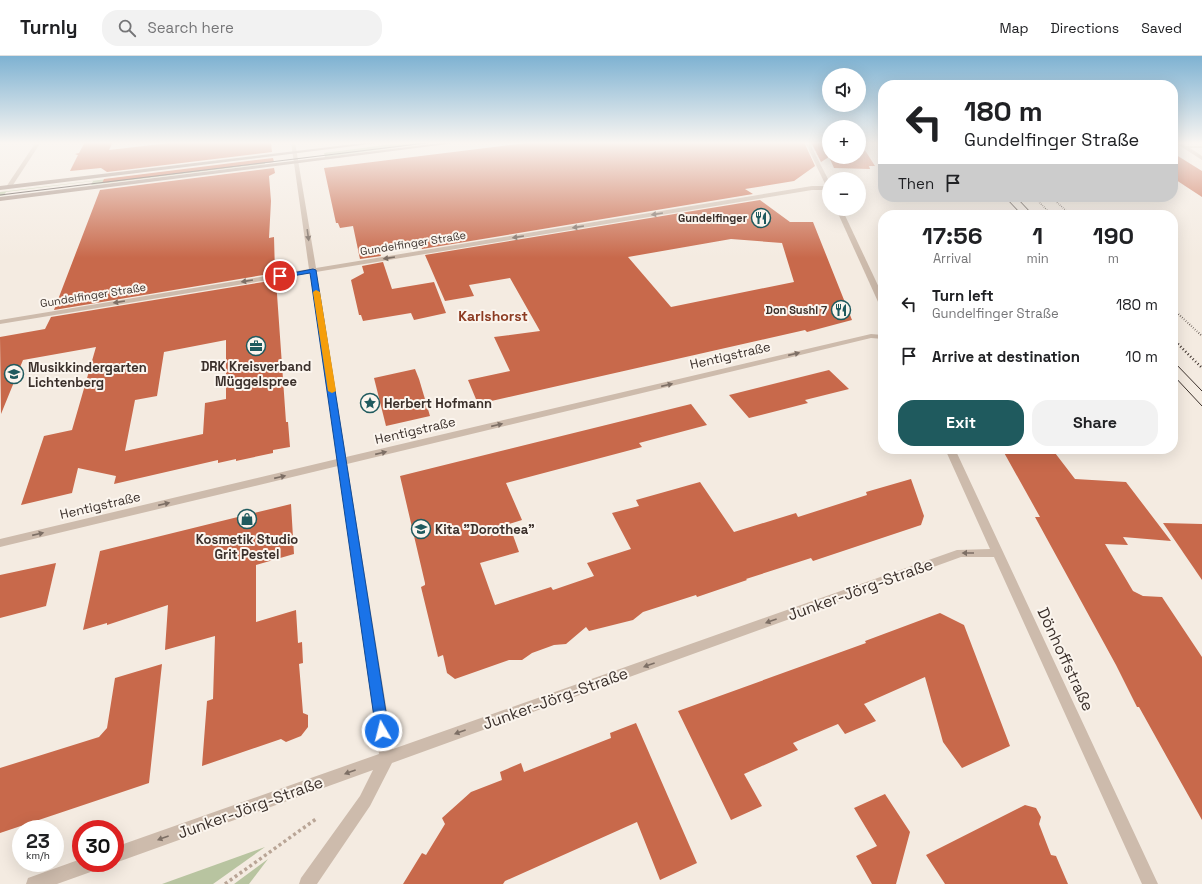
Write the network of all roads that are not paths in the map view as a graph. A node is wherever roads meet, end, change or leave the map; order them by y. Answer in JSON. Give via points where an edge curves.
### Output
{"nodes":[{"id":1,"x":13,"y":181,"type":"edge"},
{"id":2,"x":62,"y":181,"type":"edge"},
{"id":3,"x":147,"y":181,"type":"edge"},
{"id":4,"x":299,"y":181,"type":"edge"},
{"id":5,"x":9,"y":187,"type":"junction"},
{"id":6,"x":0,"y":188,"type":"edge"},
{"id":7,"x":822,"y":188,"type":"edge"},
{"id":8,"x":0,"y":199,"type":"edge"},
{"id":9,"x":842,"y":216,"type":"edge"},
{"id":10,"x":313,"y":270,"type":"junction"},
{"id":11,"x":878,"y":293,"type":"edge"},
{"id":12,"x":0,"y":322,"type":"edge"},
{"id":13,"x":878,"y":337,"type":"edge"},
{"id":14,"x":952,"y":454,"type":"edge"},
{"id":15,"x":343,"y":462,"type":"junction"},
{"id":16,"x":0,"y":543,"type":"edge"},
{"id":17,"x":998,"y":553,"type":"junction"},
{"id":18,"x":387,"y":758,"type":"junction"},
{"id":19,"x":124,"y":852,"type":"edge"},
{"id":20,"x":72,"y":870,"type":"edge"},
{"id":21,"x":34,"y":884,"type":"edge"},
{"id":22,"x":307,"y":884,"type":"edge"},
{"id":23,"x":1150,"y":884,"type":"edge"}],
"edges":[{"from":1,"to":5,"type":"street"},
{"from":2,"to":5,"type":"main road"},
{"from":3,"to":8,"type":"main road"},
{"from":4,"to":10,"type":"street","one_way":true},
{"from":5,"to":6,"type":"main road"},
{"from":7,"to":10,"type":"street","name":"Gundelfinger Straße","one_way":true},
{"from":9,"to":11,"type":"street"},
{"from":10,"to":12,"type":"street","name":"Gundelfinger Straße","one_way":true},
{"from":10,"to":15,"type":"street"},
{"from":15,"to":13,"type":"street","name":"Hentigstraße","one_way":true,"via":[[870,336]]},
{"from":14,"to":17,"type":"street","name":"Dönhoffstraße"},
{"from":16,"to":15,"type":"street","name":"Hentigstraße","one_way":true},
{"from":15,"to":18,"type":"street"},
{"from":17,"to":18,"type":"street","name":"Junker-Jörg-Straße","one_way":true,"via":[[961,553]]},
{"from":17,"to":23,"type":"street","name":"Dönhoffstraße"},
{"from":18,"to":19,"type":"street","name":"Junker-Jörg-Straße","one_way":true},
{"from":18,"to":22,"type":"street","via":[[366,801]]},
{"from":20,"to":21,"type":"street"}]}
